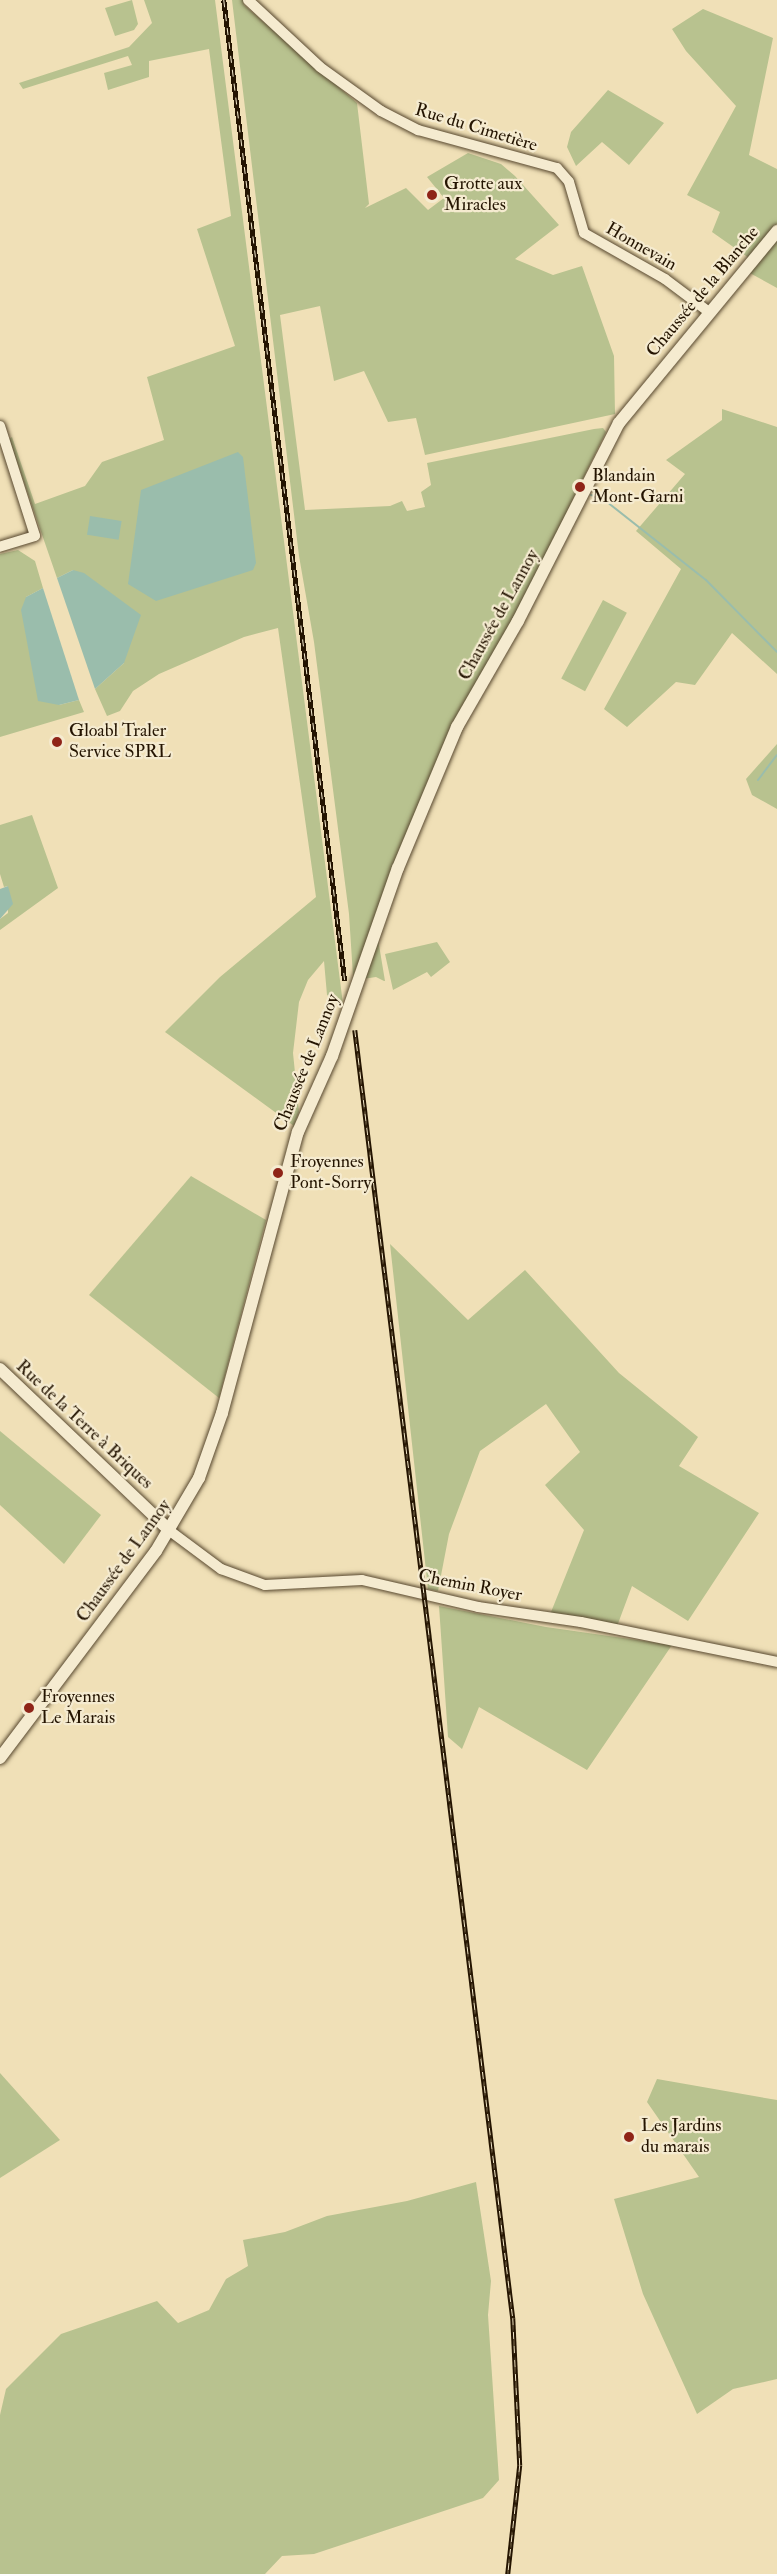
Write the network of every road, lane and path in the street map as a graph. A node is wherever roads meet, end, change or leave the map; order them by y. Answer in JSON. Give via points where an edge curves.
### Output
{"nodes":[{"id":1,"x":248,"y":0,"type":"edge"},
{"id":2,"x":557,"y":168,"type":"joint"},
{"id":3,"x":777,"y":231,"type":"edge"},
{"id":4,"x":709,"y":312,"type":"junction"},
{"id":5,"x":656,"y":376,"type":"joint"},
{"id":6,"x":0,"y":426,"type":"edge"},
{"id":7,"x":0,"y":547,"type":"edge"},
{"id":8,"x":0,"y":1370,"type":"edge"},
{"id":9,"x":170,"y":1531,"type":"junction"},
{"id":10,"x":777,"y":1662,"type":"edge"},
{"id":11,"x":0,"y":1758,"type":"edge"}],
"edges":[{"from":1,"to":2,"type":"street","name":"Rue du Cimetière","via":[[320,67],[392,117],[448,139]]},
{"from":2,"to":4,"type":"street","name":"Honnevain","via":[[569,182],[584,233],[665,279]]},
{"from":3,"to":4,"type":"main road","name":"Chaussée de la Blanche"},
{"from":4,"to":5,"type":"main road","name":"Chaussée de la Blanche"},
{"from":5,"to":9,"type":"main road","name":"Chaussée de Lannoy","via":[[619,423],[518,621],[457,727],[428,795],[394,878],[332,1056],[298,1132],[213,1445]]},
{"from":6,"to":7,"type":"street","via":[[35,536]]},
{"from":8,"to":9,"type":"main road","name":"Rue de la Terre à Briques"},
{"from":9,"to":10,"type":"street","name":"Chemin Royer","via":[[221,1569],[265,1585],[362,1580],[478,1607],[581,1622]]},
{"from":9,"to":11,"type":"main road","name":"Chaussée de Lannoy"}]}
